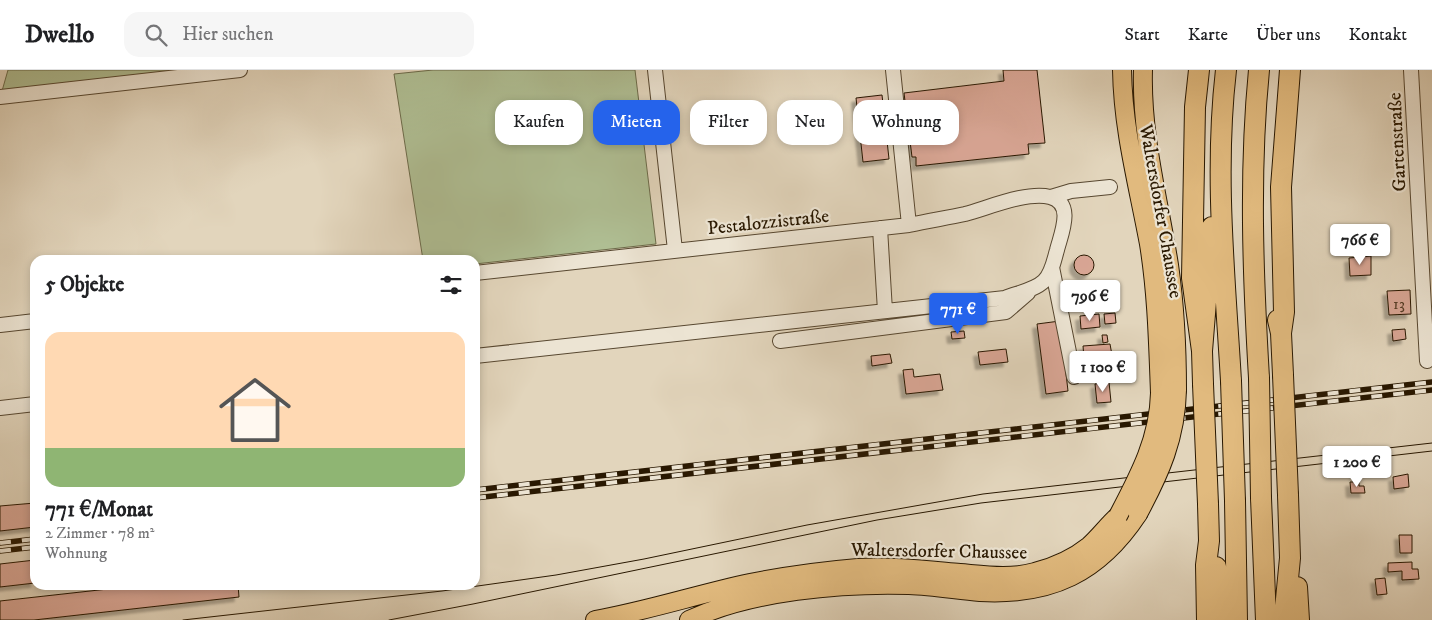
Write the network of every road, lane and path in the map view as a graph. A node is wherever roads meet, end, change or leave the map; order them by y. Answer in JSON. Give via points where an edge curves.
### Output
{"nodes":[{"id":1,"x":240,"y":70,"type":"edge"},
{"id":2,"x":655,"y":70,"type":"edge"},
{"id":3,"x":894,"y":70,"type":"edge"},
{"id":4,"x":1122,"y":70,"type":"edge"},
{"id":5,"x":1143,"y":70,"type":"edge"},
{"id":6,"x":1199,"y":70,"type":"edge"},
{"id":7,"x":1226,"y":70,"type":"edge"},
{"id":8,"x":1259,"y":70,"type":"edge"},
{"id":9,"x":1290,"y":70,"type":"edge"},
{"id":10,"x":1410,"y":70,"type":"edge"},
{"id":11,"x":0,"y":97,"type":"edge"},
{"id":12,"x":1220,"y":182,"type":"junction"},
{"id":13,"x":1110,"y":187,"type":"dead end"},
{"id":14,"x":1253,"y":194,"type":"junction"},
{"id":15,"x":1056,"y":200,"type":"junction"},
{"id":16,"x":908,"y":225,"type":"junction"},
{"id":17,"x":880,"y":228,"type":"junction"},
{"id":18,"x":675,"y":250,"type":"junction"},
{"id":19,"x":1052,"y":267,"type":"junction"},
{"id":20,"x":480,"y":272,"type":"edge"},
{"id":21,"x":1035,"y":287,"type":"junction"},
{"id":22,"x":885,"y":311,"type":"junction"},
{"id":23,"x":30,"y":322,"type":"edge"},
{"id":24,"x":0,"y":325,"type":"edge"},
{"id":25,"x":1281,"y":333,"type":"junction"},
{"id":26,"x":780,"y":341,"type":"dead end"},
{"id":27,"x":1202,"y":351,"type":"junction"},
{"id":28,"x":480,"y":355,"type":"edge"},
{"id":29,"x":1427,"y":361,"type":"dead end"},
{"id":30,"x":1074,"y":377,"type":"dead end"},
{"id":31,"x":1168,"y":392,"type":"junction"},
{"id":32,"x":30,"y":405,"type":"edge"},
{"id":33,"x":0,"y":408,"type":"edge"},
{"id":34,"x":1209,"y":541,"type":"junction"},
{"id":35,"x":1290,"y":558,"type":"junction"},
{"id":36,"x":619,"y":618,"type":"edge"},
{"id":37,"x":595,"y":620,"type":"edge"},
{"id":38,"x":689,"y":620,"type":"edge"},
{"id":39,"x":1207,"y":620,"type":"edge"},
{"id":40,"x":1226,"y":620,"type":"edge"},
{"id":41,"x":1237,"y":620,"type":"edge"},
{"id":42,"x":1266,"y":620,"type":"edge"},
{"id":43,"x":1284,"y":620,"type":"edge"},
{"id":44,"x":1299,"y":620,"type":"edge"}],
"edges":[{"from":1,"to":11,"type":"street"},
{"from":2,"to":18,"type":"street"},
{"from":3,"to":16,"type":"street"},
{"from":4,"to":31,"type":"main road","name":"Waltersdorfer Chaussee","via":[[1124,116],[1149,244]]},
{"from":5,"to":31,"type":"main road","name":"Waltersdorfer Chaussee","via":[[1142,95],[1169,267],[1177,363]]},
{"from":6,"to":27,"type":"highway","via":[[1195,107],[1192,278]]},
{"from":7,"to":12,"type":"highway","via":[[1221,111]]},
{"from":8,"to":14,"type":"highway"},
{"from":9,"to":25,"type":"highway","via":[[1281,187],[1284,312]]},
{"from":10,"to":29,"type":"street","name":"Gartenstraße"},
{"from":12,"to":27,"type":"highway","via":[[1214,207]]},
{"from":12,"to":41,"type":"highway","bridge":true,"via":[[1231,381]]},
{"from":13,"to":15,"type":"street","name":"Pestalozzistraße","via":[[1071,191]]},
{"from":14,"to":25,"type":"highway","via":[[1265,215]]},
{"from":14,"to":42,"type":"highway","bridge":true},
{"from":15,"to":16,"type":"street","name":"Pestalozzistraße","via":[[1034,196]]},
{"from":15,"to":19,"type":"street","via":[[1064,210],[1065,221]]},
{"from":16,"to":17,"type":"street","name":"Pestalozzistraße"},
{"from":17,"to":18,"type":"street","name":"Pestalozzistraße"},
{"from":17,"to":22,"type":"street"},
{"from":18,"to":20,"type":"street","name":"Pestalozzistraße"},
{"from":19,"to":21,"type":"street","via":[[1044,281]]},
{"from":19,"to":30,"type":"street"},
{"from":21,"to":22,"type":"street","via":[[1006,298]]},
{"from":21,"to":26,"type":"street","via":[[1006,312]]},
{"from":22,"to":28,"type":"street"},
{"from":23,"to":24,"type":"street"},
{"from":25,"to":35,"type":"highway","bridge":true},
{"from":27,"to":34,"type":"highway","bridge":true},
{"from":31,"to":36,"type":"main road","name":"Waltersdorfer Chaussee","bridge":true,"via":[[1159,408],[1147,460],[1118,516],[1089,546],[1063,563],[1022,575],[896,568],[824,571],[748,584]]},
{"from":31,"to":38,"type":"main road","name":"Waltersdorfer Chaussee","bridge":true,"via":[[1175,422],[1162,467],[1138,514],[1102,557],[1069,578],[1026,592],[982,592],[910,585],[824,588],[752,600],[705,612]]},
{"from":32,"to":33,"type":"street"},
{"from":34,"to":39,"type":"highway"},
{"from":34,"to":40,"type":"highway"},
{"from":35,"to":43,"type":"highway"},
{"from":35,"to":44,"type":"highway","via":[[1298,592]]},
{"from":36,"to":37,"type":"main road","name":"Waltersdorfer Chaussee"}]}
